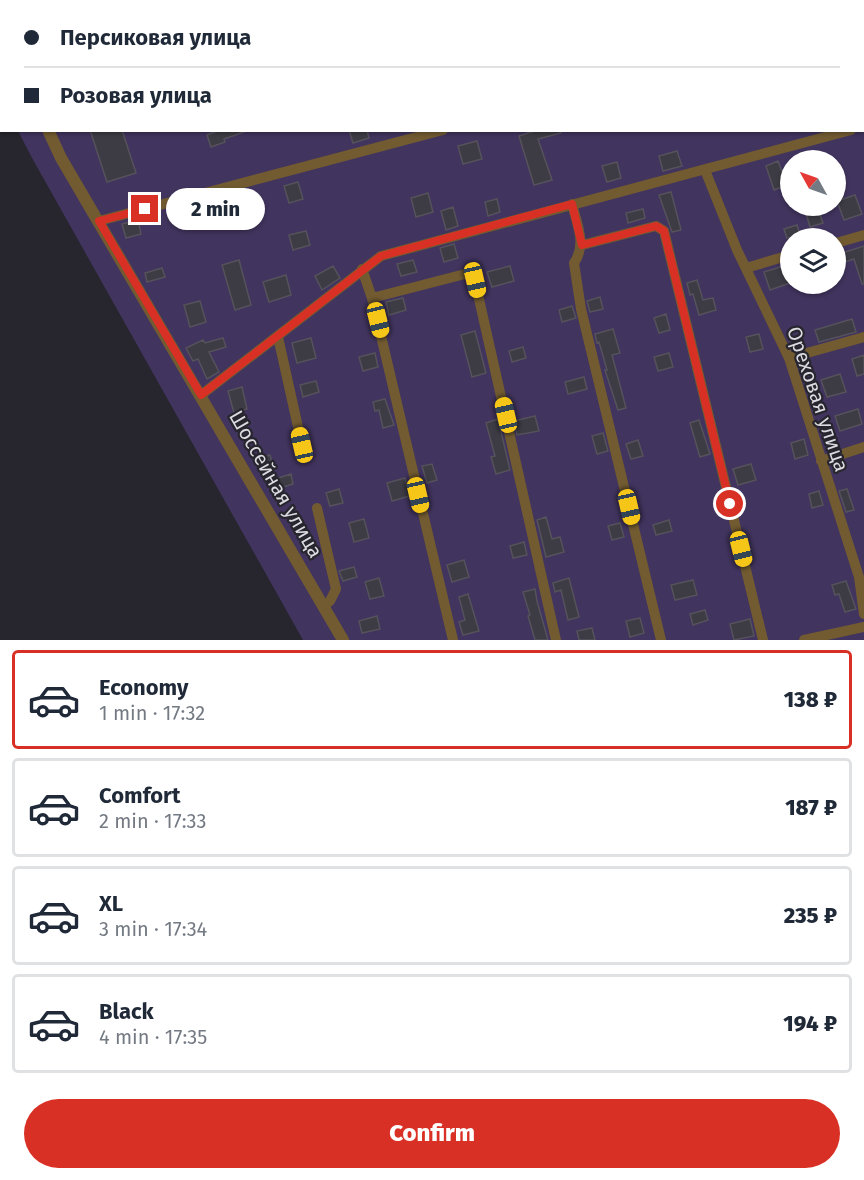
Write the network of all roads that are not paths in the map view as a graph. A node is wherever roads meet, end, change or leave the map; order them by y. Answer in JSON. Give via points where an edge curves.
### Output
{"nodes":[{"id":1,"x":49,"y":132,"type":"edge"},
{"id":2,"x":435,"y":132,"type":"edge"},
{"id":3,"x":844,"y":132,"type":"edge"},
{"id":4,"x":705,"y":170,"type":"junction"},
{"id":5,"x":572,"y":204,"type":"junction"},
{"id":6,"x":99,"y":221,"type":"junction"},
{"id":7,"x":864,"y":235,"type":"edge"},
{"id":8,"x":846,"y":240,"type":"edge"},
{"id":9,"x":582,"y":245,"type":"junction"},
{"id":10,"x":780,"y":258,"type":"edge"},
{"id":11,"x":746,"y":268,"type":"junction"},
{"id":12,"x":362,"y":269,"type":"junction"},
{"id":13,"x":372,"y":298,"type":"junction"},
{"id":14,"x":278,"y":337,"type":"junction"},
{"id":15,"x":864,"y":337,"type":"edge"},
{"id":16,"x":789,"y":358,"type":"junction"},
{"id":17,"x":201,"y":395,"type":"junction"},
{"id":18,"x":302,"y":445,"type":"dead end"},
{"id":19,"x":864,"y":447,"type":"edge"},
{"id":20,"x":821,"y":460,"type":"junction"},
{"id":21,"x":317,"y":508,"type":"dead end"},
{"id":22,"x":324,"y":606,"type":"junction"},
{"id":23,"x":864,"y":614,"type":"edge"},
{"id":24,"x":864,"y":627,"type":"edge"},
{"id":25,"x":344,"y":640,"type":"edge"},
{"id":26,"x":453,"y":640,"type":"edge"},
{"id":27,"x":556,"y":640,"type":"edge"},
{"id":28,"x":661,"y":640,"type":"edge"},
{"id":29,"x":764,"y":640,"type":"edge"},
{"id":30,"x":804,"y":640,"type":"edge"}],
"edges":[{"from":1,"to":6,"type":"street","name":"Шоссейная улица"},
{"from":2,"to":6,"type":"street"},
{"from":3,"to":4,"type":"street"},
{"from":4,"to":5,"type":"street"},
{"from":4,"to":11,"type":"street","name":"Ореховая улица"},
{"from":5,"to":9,"type":"street"},
{"from":5,"to":12,"type":"street","via":[[381,256]]},
{"from":6,"to":17,"type":"street","name":"Шоссейная улица"},
{"from":7,"to":8,"type":"street"},
{"from":9,"to":28,"type":"street","via":[[574,263],[581,309]]},
{"from":9,"to":29,"type":"street","via":[[656,226],[664,231]]},
{"from":10,"to":11,"type":"street"},
{"from":11,"to":16,"type":"street","name":"Ореховая улица"},
{"from":12,"to":13,"type":"street"},
{"from":12,"to":14,"type":"street"},
{"from":13,"to":26,"type":"street"},
{"from":13,"to":27,"type":"street","via":[[465,274],[474,277]]},
{"from":14,"to":17,"type":"street"},
{"from":14,"to":18,"type":"street"},
{"from":15,"to":16,"type":"street"},
{"from":16,"to":20,"type":"street","name":"Ореховая улица"},
{"from":17,"to":22,"type":"street","name":"Шоссейная улица"},
{"from":19,"to":20,"type":"street"},
{"from":20,"to":23,"type":"street","name":"Ореховая улица","via":[[859,577]]},
{"from":21,"to":22,"type":"street","via":[[336,589]]},
{"from":22,"to":25,"type":"street","name":"Шоссейная улица"},
{"from":24,"to":30,"type":"street"}]}
